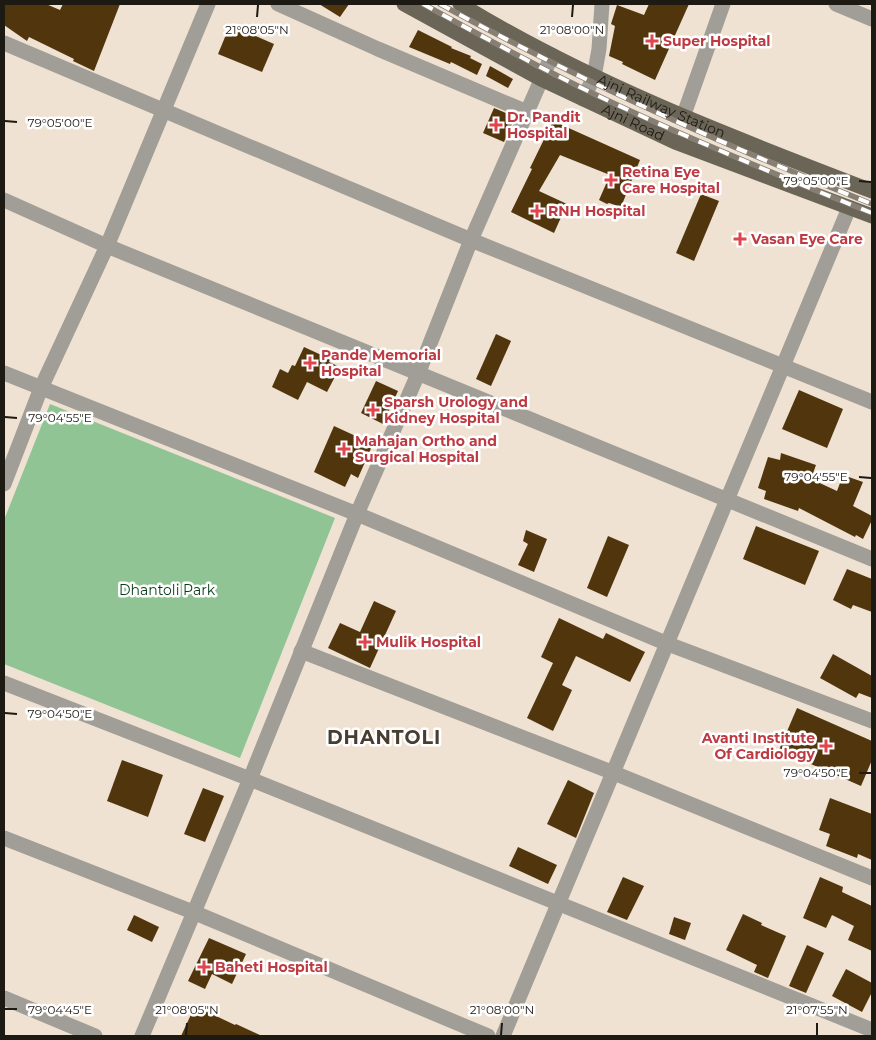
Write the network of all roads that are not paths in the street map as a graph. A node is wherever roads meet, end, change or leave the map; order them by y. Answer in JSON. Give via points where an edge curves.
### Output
{"nodes":[{"id":1,"x":208,"y":4,"type":"edge"},
{"id":2,"x":278,"y":4,"type":"edge"},
{"id":3,"x":404,"y":4,"type":"edge"},
{"id":4,"x":460,"y":4,"type":"edge"},
{"id":5,"x":602,"y":4,"type":"edge"},
{"id":6,"x":722,"y":4,"type":"edge"},
{"id":7,"x":836,"y":4,"type":"edge"},
{"id":8,"x":872,"y":19,"type":"edge"},
{"id":9,"x":4,"y":43,"type":"edge"},
{"id":10,"x":552,"y":55,"type":"junction"},
{"id":11,"x":594,"y":77,"type":"junction"},
{"id":12,"x":541,"y":79,"type":"junction"},
{"id":13,"x":583,"y":99,"type":"junction"},
{"id":14,"x":164,"y":111,"type":"junction"},
{"id":15,"x":527,"y":112,"type":"junction"},
{"id":16,"x":683,"y":117,"type":"junction"},
{"id":17,"x":872,"y":191,"type":"edge"},
{"id":18,"x":4,"y":200,"type":"edge"},
{"id":19,"x":849,"y":208,"type":"junction"},
{"id":20,"x":872,"y":216,"type":"edge"},
{"id":21,"x":471,"y":240,"type":"junction"},
{"id":22,"x":107,"y":246,"type":"junction"},
{"id":23,"x":784,"y":367,"type":"junction"},
{"id":24,"x":4,"y":372,"type":"edge"},
{"id":25,"x":418,"y":374,"type":"junction"},
{"id":26,"x":41,"y":388,"type":"junction"},
{"id":27,"x":872,"y":402,"type":"edge"},
{"id":28,"x":4,"y":484,"type":"edge"},
{"id":29,"x":727,"y":500,"type":"junction"},
{"id":30,"x":357,"y":514,"type":"junction"},
{"id":31,"x":872,"y":559,"type":"edge"},
{"id":32,"x":668,"y":644,"type":"junction"},
{"id":33,"x":302,"y":651,"type":"junction"},
{"id":34,"x":4,"y":683,"type":"edge"},
{"id":35,"x":872,"y":720,"type":"edge"},
{"id":36,"x":614,"y":773,"type":"junction"},
{"id":37,"x":250,"y":779,"type":"junction"},
{"id":38,"x":4,"y":838,"type":"edge"},
{"id":39,"x":872,"y":878,"type":"edge"},
{"id":40,"x":559,"y":904,"type":"junction"},
{"id":41,"x":193,"y":912,"type":"junction"},
{"id":42,"x":4,"y":998,"type":"edge"},
{"id":43,"x":871,"y":1025,"type":"edge"},
{"id":44,"x":95,"y":1036,"type":"edge"},
{"id":45,"x":142,"y":1036,"type":"edge"},
{"id":46,"x":488,"y":1036,"type":"edge"},
{"id":47,"x":503,"y":1036,"type":"edge"}],
"edges":[{"from":1,"to":14,"type":"street"},
{"from":2,"to":15,"type":"street"},
{"from":3,"to":12,"type":"main road","name":"Ajni Road"},
{"from":4,"to":10,"type":"main road","name":"Ajni Railway Station"},
{"from":5,"to":11,"type":"street"},
{"from":6,"to":16,"type":"street"},
{"from":7,"to":8,"type":"street"},
{"from":9,"to":14,"type":"street"},
{"from":10,"to":11,"type":"main road","name":"Ajni Railway Station"},
{"from":10,"to":12,"type":"street"},
{"from":11,"to":13,"type":"street"},
{"from":11,"to":16,"type":"main road","name":"Ajni Railway Station"},
{"from":12,"to":13,"type":"main road","name":"Ajni Road"},
{"from":12,"to":15,"type":"street"},
{"from":13,"to":19,"type":"main road","name":"Ajni Road","via":[[674,142]]},
{"from":14,"to":21,"type":"street"},
{"from":14,"to":22,"type":"street"},
{"from":15,"to":21,"type":"street"},
{"from":16,"to":17,"type":"main road","name":"Ajni Railway Station"},
{"from":18,"to":22,"type":"street"},
{"from":19,"to":20,"type":"main road","name":"Ajni Road"},
{"from":19,"to":23,"type":"street"},
{"from":21,"to":23,"type":"street"},
{"from":21,"to":25,"type":"street"},
{"from":22,"to":25,"type":"street"},
{"from":22,"to":26,"type":"street"},
{"from":23,"to":27,"type":"street"},
{"from":23,"to":29,"type":"street"},
{"from":24,"to":26,"type":"street"},
{"from":25,"to":29,"type":"street"},
{"from":25,"to":30,"type":"street"},
{"from":26,"to":28,"type":"street"},
{"from":26,"to":30,"type":"street"},
{"from":29,"to":31,"type":"street"},
{"from":29,"to":32,"type":"street"},
{"from":30,"to":32,"type":"street"},
{"from":30,"to":33,"type":"street"},
{"from":32,"to":35,"type":"street"},
{"from":32,"to":36,"type":"street"},
{"from":33,"to":36,"type":"street"},
{"from":33,"to":37,"type":"street"},
{"from":34,"to":37,"type":"street"},
{"from":36,"to":39,"type":"street"},
{"from":36,"to":40,"type":"street"},
{"from":37,"to":40,"type":"street"},
{"from":37,"to":41,"type":"street"},
{"from":38,"to":41,"type":"street"},
{"from":40,"to":43,"type":"street"},
{"from":40,"to":47,"type":"street"},
{"from":41,"to":45,"type":"street"},
{"from":41,"to":46,"type":"street"},
{"from":42,"to":44,"type":"street"}]}
